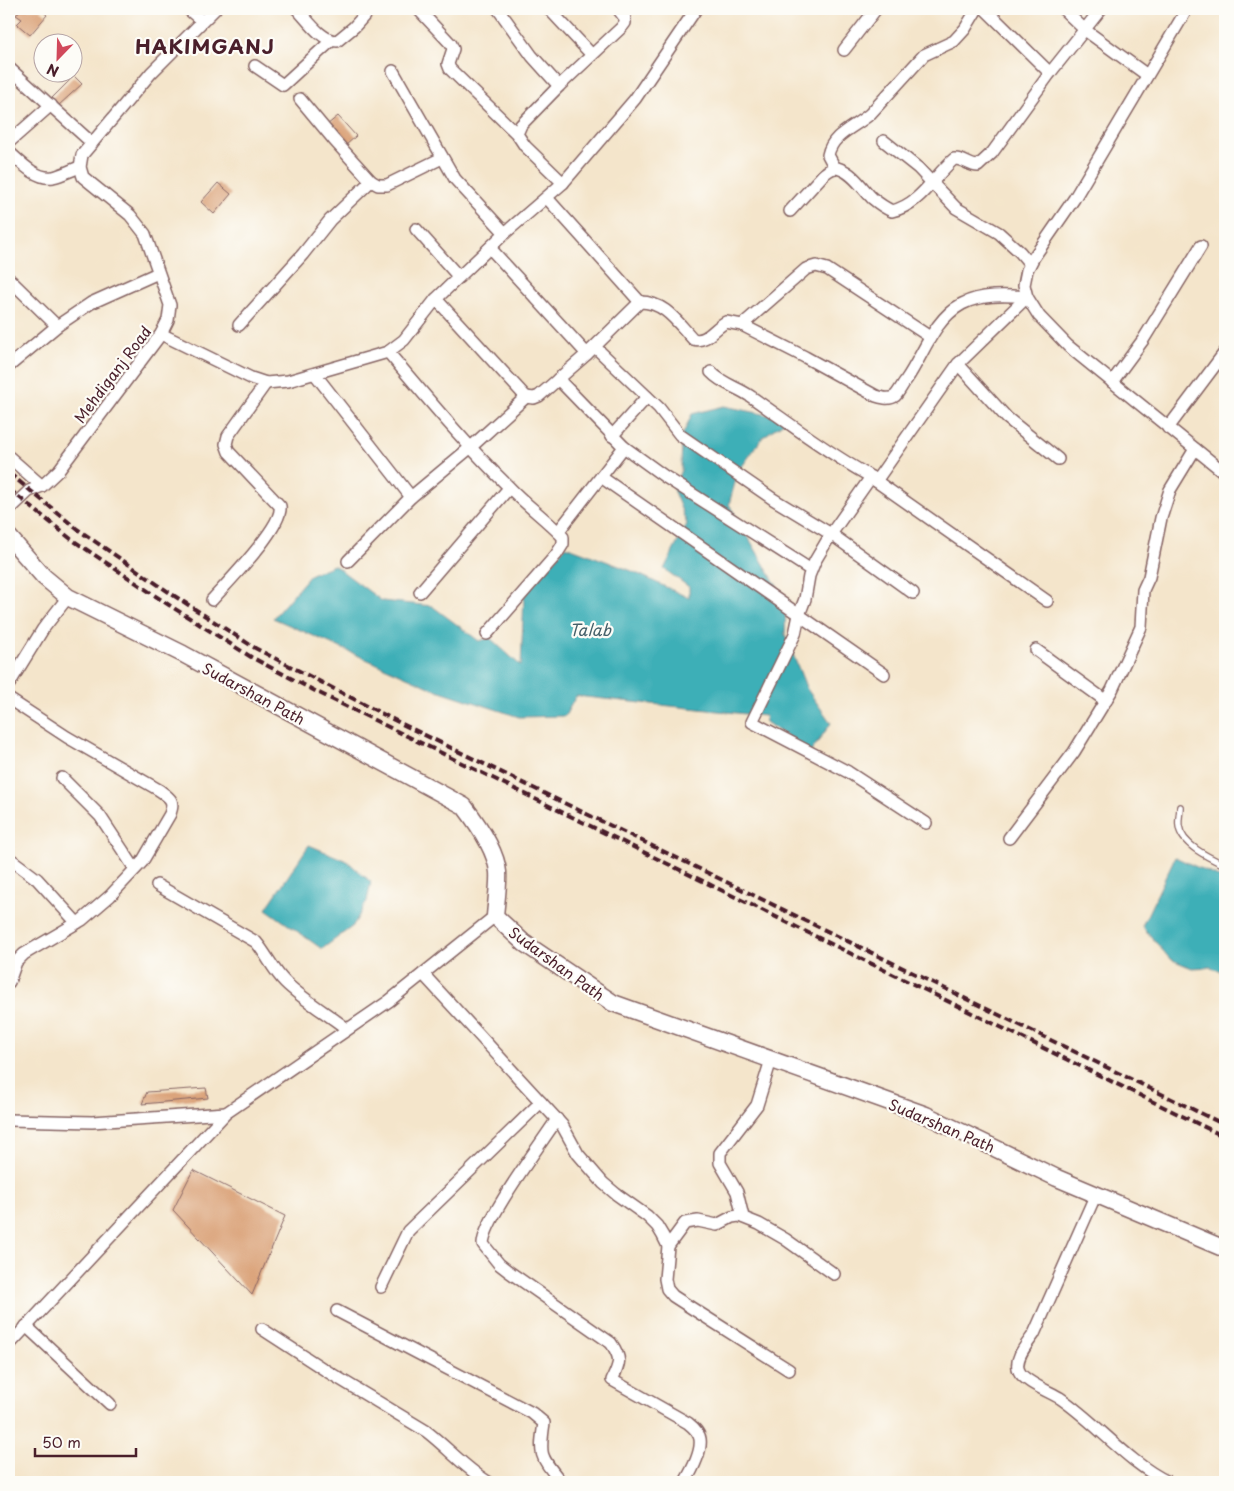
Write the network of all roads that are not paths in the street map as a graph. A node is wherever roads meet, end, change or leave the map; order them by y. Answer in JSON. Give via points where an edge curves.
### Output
{"nodes":[{"id":1,"x":188,"y":9,"type":"edge"},
{"id":2,"x":215,"y":9,"type":"edge"},
{"id":3,"x":297,"y":9,"type":"edge"},
{"id":4,"x":370,"y":9,"type":"edge"},
{"id":5,"x":418,"y":9,"type":"edge"},
{"id":6,"x":498,"y":9,"type":"edge"},
{"id":7,"x":549,"y":9,"type":"edge"},
{"id":8,"x":618,"y":9,"type":"edge"},
{"id":9,"x":696,"y":9,"type":"edge"},
{"id":10,"x":876,"y":9,"type":"edge"},
{"id":11,"x":977,"y":9,"type":"edge"},
{"id":12,"x":985,"y":9,"type":"edge"},
{"id":13,"x":1063,"y":9,"type":"edge"},
{"id":14,"x":1101,"y":9,"type":"edge"},
{"id":15,"x":1188,"y":9,"type":"edge"},
{"id":16,"x":202,"y":21,"type":"junction"},
{"id":17,"x":1085,"y":30,"type":"junction"},
{"id":18,"x":331,"y":41,"type":"junction"},
{"id":19,"x":844,"y":50,"type":"dead end"},
{"id":20,"x":592,"y":55,"type":"junction"},
{"id":21,"x":255,"y":66,"type":"dead end"},
{"id":22,"x":9,"y":68,"type":"edge"},
{"id":23,"x":393,"y":71,"type":"dead end"},
{"id":24,"x":1050,"y":73,"type":"junction"},
{"id":25,"x":1147,"y":75,"type":"junction"},
{"id":26,"x":559,"y":86,"type":"junction"},
{"id":27,"x":300,"y":99,"type":"dead end"},
{"id":28,"x":51,"y":105,"type":"junction"},
{"id":29,"x":517,"y":134,"type":"junction"},
{"id":30,"x":884,"y":141,"type":"dead end"},
{"id":31,"x":9,"y":142,"type":"edge"},
{"id":32,"x":92,"y":142,"type":"junction"},
{"id":33,"x":9,"y":152,"type":"edge"},
{"id":34,"x":442,"y":158,"type":"junction"},
{"id":35,"x":80,"y":167,"type":"junction"},
{"id":36,"x":835,"y":168,"type":"junction"},
{"id":37,"x":371,"y":181,"type":"junction"},
{"id":38,"x":563,"y":183,"type":"junction"},
{"id":39,"x":932,"y":183,"type":"junction"},
{"id":40,"x":547,"y":198,"type":"junction"},
{"id":41,"x":790,"y":211,"type":"dead end"},
{"id":42,"x":416,"y":229,"type":"dead end"},
{"id":43,"x":505,"y":233,"type":"junction"},
{"id":44,"x":1201,"y":246,"type":"dead end"},
{"id":45,"x":490,"y":248,"type":"junction"},
{"id":46,"x":1030,"y":264,"type":"junction"},
{"id":47,"x":158,"y":274,"type":"junction"},
{"id":48,"x":459,"y":277,"type":"junction"},
{"id":49,"x":9,"y":279,"type":"edge"},
{"id":50,"x":1027,"y":297,"type":"junction"},
{"id":51,"x":436,"y":300,"type":"junction"},
{"id":52,"x":640,"y":302,"type":"junction"},
{"id":53,"x":239,"y":325,"type":"dead end"},
{"id":54,"x":742,"y":325,"type":"junction"},
{"id":55,"x":57,"y":326,"type":"junction"},
{"id":56,"x":161,"y":334,"type":"junction"},
{"id":57,"x":930,"y":337,"type":"junction"},
{"id":58,"x":591,"y":351,"type":"junction"},
{"id":59,"x":388,"y":352,"type":"junction"},
{"id":60,"x":1225,"y":352,"type":"edge"},
{"id":61,"x":958,"y":364,"type":"junction"},
{"id":62,"x":9,"y":366,"type":"edge"},
{"id":63,"x":711,"y":372,"type":"dead end"},
{"id":64,"x":315,"y":374,"type":"junction"},
{"id":65,"x":558,"y":379,"type":"junction"},
{"id":66,"x":1112,"y":382,"type":"junction"},
{"id":67,"x":266,"y":383,"type":"junction"},
{"id":68,"x":526,"y":397,"type":"junction"},
{"id":69,"x":648,"y":397,"type":"junction"},
{"id":70,"x":1168,"y":428,"type":"junction"},
{"id":71,"x":612,"y":436,"type":"junction"},
{"id":72,"x":471,"y":447,"type":"junction"},
{"id":73,"x":624,"y":447,"type":"junction"},
{"id":74,"x":1195,"y":449,"type":"junction"},
{"id":75,"x":9,"y":457,"type":"edge"},
{"id":76,"x":1058,"y":459,"type":"dead end"},
{"id":77,"x":1225,"y":474,"type":"edge"},
{"id":78,"x":601,"y":476,"type":"junction"},
{"id":79,"x":874,"y":479,"type":"junction"},
{"id":80,"x":42,"y":486,"type":"junction"},
{"id":81,"x":509,"y":488,"type":"junction"},
{"id":82,"x":411,"y":497,"type":"junction"},
{"id":83,"x":9,"y":510,"type":"edge"},
{"id":84,"x":558,"y":532,"type":"junction"},
{"id":85,"x":831,"y":534,"type":"junction"},
{"id":86,"x":9,"y":537,"type":"edge"},
{"id":87,"x":348,"y":561,"type":"dead end"},
{"id":88,"x":811,"y":570,"type":"junction"},
{"id":89,"x":420,"y":592,"type":"dead end"},
{"id":90,"x":913,"y":593,"type":"dead end"},
{"id":91,"x":68,"y":597,"type":"junction"},
{"id":92,"x":212,"y":600,"type":"dead end"},
{"id":93,"x":1047,"y":601,"type":"dead end"},
{"id":94,"x":799,"y":615,"type":"junction"},
{"id":95,"x":486,"y":634,"type":"dead end"},
{"id":96,"x":1036,"y":650,"type":"dead end"},
{"id":97,"x":884,"y":674,"type":"dead end"},
{"id":98,"x":9,"y":684,"type":"edge"},
{"id":99,"x":9,"y":699,"type":"edge"},
{"id":100,"x":1106,"y":701,"type":"junction"},
{"id":101,"x":62,"y":778,"type":"dead end"},
{"id":102,"x":1180,"y":807,"type":"dead end"},
{"id":103,"x":926,"y":823,"type":"dead end"},
{"id":104,"x":1009,"y":838,"type":"dead end"},
{"id":105,"x":9,"y":858,"type":"edge"},
{"id":106,"x":1225,"y":864,"type":"edge"},
{"id":107,"x":135,"y":869,"type":"junction"},
{"id":108,"x":157,"y":885,"type":"dead end"},
{"id":109,"x":495,"y":916,"type":"junction"},
{"id":110,"x":77,"y":923,"type":"junction"},
{"id":111,"x":13,"y":958,"type":"edge"},
{"id":112,"x":423,"y":974,"type":"junction"},
{"id":113,"x":9,"y":982,"type":"edge"},
{"id":114,"x":347,"y":1029,"type":"junction"},
{"id":115,"x":771,"y":1060,"type":"junction"},
{"id":116,"x":541,"y":1102,"type":"junction"},
{"id":117,"x":226,"y":1113,"type":"junction"},
{"id":118,"x":9,"y":1120,"type":"edge"},
{"id":119,"x":557,"y":1120,"type":"junction"},
{"id":120,"x":1096,"y":1194,"type":"junction"},
{"id":121,"x":743,"y":1218,"type":"junction"},
{"id":122,"x":668,"y":1246,"type":"junction"},
{"id":123,"x":1225,"y":1249,"type":"edge"},
{"id":124,"x":834,"y":1274,"type":"dead end"},
{"id":125,"x":381,"y":1287,"type":"dead end"},
{"id":126,"x":337,"y":1311,"type":"dead end"},
{"id":127,"x":26,"y":1326,"type":"junction"},
{"id":128,"x":262,"y":1328,"type":"dead end"},
{"id":129,"x":9,"y":1344,"type":"edge"},
{"id":130,"x":789,"y":1370,"type":"dead end"},
{"id":131,"x":110,"y":1404,"type":"dead end"},
{"id":132,"x":488,"y":1482,"type":"edge"},
{"id":133,"x":561,"y":1482,"type":"edge"},
{"id":134,"x":685,"y":1482,"type":"edge"},
{"id":135,"x":1168,"y":1482,"type":"edge"}],
"edges":[{"from":1,"to":16,"type":"street"},
{"from":2,"to":16,"type":"street"},
{"from":3,"to":18,"type":"street"},
{"from":4,"to":18,"type":"street","via":[[337,41]]},
{"from":5,"to":29,"type":"street","via":[[454,49],[448,64],[450,69]]},
{"from":6,"to":26,"type":"street","via":[[532,56]]},
{"from":7,"to":20,"type":"street"},
{"from":8,"to":20,"type":"street","via":[[625,23]]},
{"from":9,"to":38,"type":"street","via":[[635,99]]},
{"from":10,"to":19,"type":"street"},
{"from":11,"to":36,"type":"street","via":[[954,41],[924,55],[870,114],[835,140],[828,155]]},
{"from":12,"to":24,"type":"street"},
{"from":13,"to":17,"type":"street"},
{"from":14,"to":17,"type":"street"},
{"from":15,"to":25,"type":"street"},
{"from":16,"to":32,"type":"street","via":[[150,73]]},
{"from":17,"to":24,"type":"street"},
{"from":17,"to":25,"type":"street"},
{"from":18,"to":21,"type":"street","via":[[283,85]]},
{"from":20,"to":26,"type":"street"},
{"from":22,"to":28,"type":"street"},
{"from":23,"to":34,"type":"street"},
{"from":24,"to":39,"type":"street","via":[[984,162],[972,166],[954,159]]},
{"from":25,"to":46,"type":"street","via":[[1074,199]]},
{"from":26,"to":29,"type":"street"},
{"from":27,"to":37,"type":"street"},
{"from":28,"to":31,"type":"street"},
{"from":28,"to":32,"type":"street"},
{"from":29,"to":38,"type":"street"},
{"from":30,"to":39,"type":"street"},
{"from":32,"to":35,"type":"street","via":[[82,154]]},
{"from":33,"to":35,"type":"street","via":[[43,176],[52,177]]},
{"from":34,"to":37,"type":"street","via":[[387,185]]},
{"from":34,"to":43,"type":"street","via":[[455,179]]},
{"from":35,"to":47,"type":"street","name":"Mehdiganj Road","via":[[83,177],[130,215],[145,234]]},
{"from":36,"to":39,"type":"street","via":[[849,173],[873,198],[892,211],[918,198]]},
{"from":36,"to":41,"type":"street","via":[[828,171]]},
{"from":37,"to":53,"type":"street","via":[[330,220]]},
{"from":38,"to":40,"type":"street"},
{"from":39,"to":46,"type":"street","via":[[956,208],[1005,238]]},
{"from":40,"to":43,"type":"street"},
{"from":40,"to":52,"type":"street"},
{"from":42,"to":48,"type":"street"},
{"from":43,"to":45,"type":"street"},
{"from":44,"to":66,"type":"street","via":[[1143,340]]},
{"from":45,"to":48,"type":"street"},
{"from":45,"to":58,"type":"street"},
{"from":46,"to":50,"type":"street","via":[[1024,285]]},
{"from":47,"to":55,"type":"street","via":[[92,303]]},
{"from":47,"to":56,"type":"street","name":"Mehdiganj Road","via":[[170,305]]},
{"from":48,"to":51,"type":"street"},
{"from":49,"to":55,"type":"street"},
{"from":50,"to":57,"type":"street","via":[[1005,295],[964,303],[953,310]]},
{"from":50,"to":61,"type":"street"},
{"from":50,"to":66,"type":"street","via":[[1038,316]]},
{"from":51,"to":59,"type":"street","via":[[404,340]]},
{"from":51,"to":68,"type":"street"},
{"from":52,"to":54,"type":"street","via":[[662,307],[693,339],[700,341],[726,322]]},
{"from":52,"to":58,"type":"street"},
{"from":54,"to":57,"type":"street","via":[[806,269],[816,266],[827,269]]},
{"from":54,"to":57,"type":"street","via":[[876,396],[888,399],[909,376]]},
{"from":55,"to":62,"type":"street"},
{"from":56,"to":67,"type":"street"},
{"from":56,"to":80,"type":"street","name":"Mehdiganj Road","via":[[59,470]]},
{"from":58,"to":65,"type":"street"},
{"from":58,"to":69,"type":"street"},
{"from":59,"to":64,"type":"street"},
{"from":59,"to":72,"type":"street"},
{"from":60,"to":70,"type":"street"},
{"from":61,"to":76,"type":"street","via":[[1007,418]]},
{"from":61,"to":79,"type":"street"},
{"from":63,"to":79,"type":"street","via":[[718,380],[746,393],[834,456]]},
{"from":64,"to":67,"type":"street"},
{"from":64,"to":82,"type":"street"},
{"from":65,"to":68,"type":"street","via":[[539,396]]},
{"from":65,"to":71,"type":"street"},
{"from":66,"to":70,"type":"street"},
{"from":67,"to":92,"type":"street","via":[[228,436],[226,444],[229,452],[280,506],[281,512],[257,549]]},
{"from":68,"to":72,"type":"street"},
{"from":69,"to":71,"type":"street"},
{"from":69,"to":85,"type":"street","via":[[680,435],[773,500]]},
{"from":70,"to":74,"type":"street"},
{"from":71,"to":73,"type":"street"},
{"from":72,"to":81,"type":"street"},
{"from":72,"to":82,"type":"street"},
{"from":73,"to":78,"type":"street"},
{"from":73,"to":88,"type":"street"},
{"from":74,"to":77,"type":"street"},
{"from":74,"to":100,"type":"street","via":[[1170,490],[1143,590],[1141,627]]},
{"from":75,"to":80,"type":"street"},
{"from":78,"to":84,"type":"street"},
{"from":78,"to":94,"type":"street"},
{"from":79,"to":85,"type":"street"},
{"from":79,"to":93,"type":"street"},
{"from":80,"to":83,"type":"street","name":"Mehdiganj Road","via":[[30,491]]},
{"from":81,"to":84,"type":"street"},
{"from":81,"to":89,"type":"street"},
{"from":82,"to":87,"type":"street"},
{"from":84,"to":95,"type":"street","via":[[563,544],[556,555]]},
{"from":85,"to":88,"type":"street"},
{"from":85,"to":90,"type":"street"},
{"from":86,"to":91,"type":"main road","name":"Sudarshan Path","via":[[44,577]]},
{"from":88,"to":94,"type":"street"},
{"from":91,"to":98,"type":"street","via":[[43,629]]},
{"from":91,"to":109,"type":"main road","name":"Sudarshan Path","via":[[192,659],[464,806],[478,825],[498,872]]},
{"from":94,"to":97,"type":"street"},
{"from":94,"to":103,"type":"street","via":[[794,634],[752,722],[848,772]]},
{"from":96,"to":100,"type":"street"},
{"from":99,"to":107,"type":"street","via":[[67,738],[171,799],[170,814]]},
{"from":100,"to":104,"type":"street","via":[[1074,752]]},
{"from":101,"to":107,"type":"street","via":[[100,816]]},
{"from":102,"to":106,"type":"lane","via":[[1178,826],[1181,836],[1187,843]]},
{"from":105,"to":110,"type":"street","via":[[37,878]]},
{"from":107,"to":110,"type":"street","via":[[110,896]]},
{"from":108,"to":114,"type":"street","via":[[256,942],[287,984]]},
{"from":109,"to":112,"type":"street"},
{"from":109,"to":115,"type":"main road","name":"Sudarshan Path","via":[[524,943],[613,1003]]},
{"from":110,"to":111,"type":"street"},
{"from":111,"to":113,"type":"street"},
{"from":112,"to":114,"type":"street"},
{"from":112,"to":116,"type":"street"},
{"from":114,"to":117,"type":"street"},
{"from":115,"to":120,"type":"main road","name":"Sudarshan Path","via":[[926,1115]]},
{"from":115,"to":121,"type":"street","via":[[757,1106],[720,1153],[720,1163],[737,1192]]},
{"from":116,"to":119,"type":"street"},
{"from":116,"to":125,"type":"street","via":[[408,1231]]},
{"from":117,"to":118,"type":"street","via":[[92,1122]]},
{"from":117,"to":127,"type":"street"},
{"from":119,"to":122,"type":"street","via":[[590,1168],[616,1194],[657,1226]]},
{"from":119,"to":134,"type":"street","via":[[497,1211],[483,1244],[508,1272],[611,1343],[619,1361],[612,1380],[696,1430],[700,1440],[697,1456]]},
{"from":120,"to":123,"type":"main road","name":"Sudarshan Path"},
{"from":120,"to":135,"type":"street","via":[[1034,1334],[1021,1354],[1018,1371],[1030,1382],[1065,1402],[1147,1471]]},
{"from":121,"to":122,"type":"street","via":[[732,1217],[717,1225],[698,1221],[685,1223]]},
{"from":121,"to":124,"type":"street","via":[[785,1238]]},
{"from":122,"to":130,"type":"street","via":[[667,1289]]},
{"from":126,"to":133,"type":"street","via":[[532,1413],[544,1423],[541,1452]]},
{"from":127,"to":129,"type":"street"},
{"from":127,"to":131,"type":"street"},
{"from":128,"to":132,"type":"street","via":[[426,1432]]}]}
